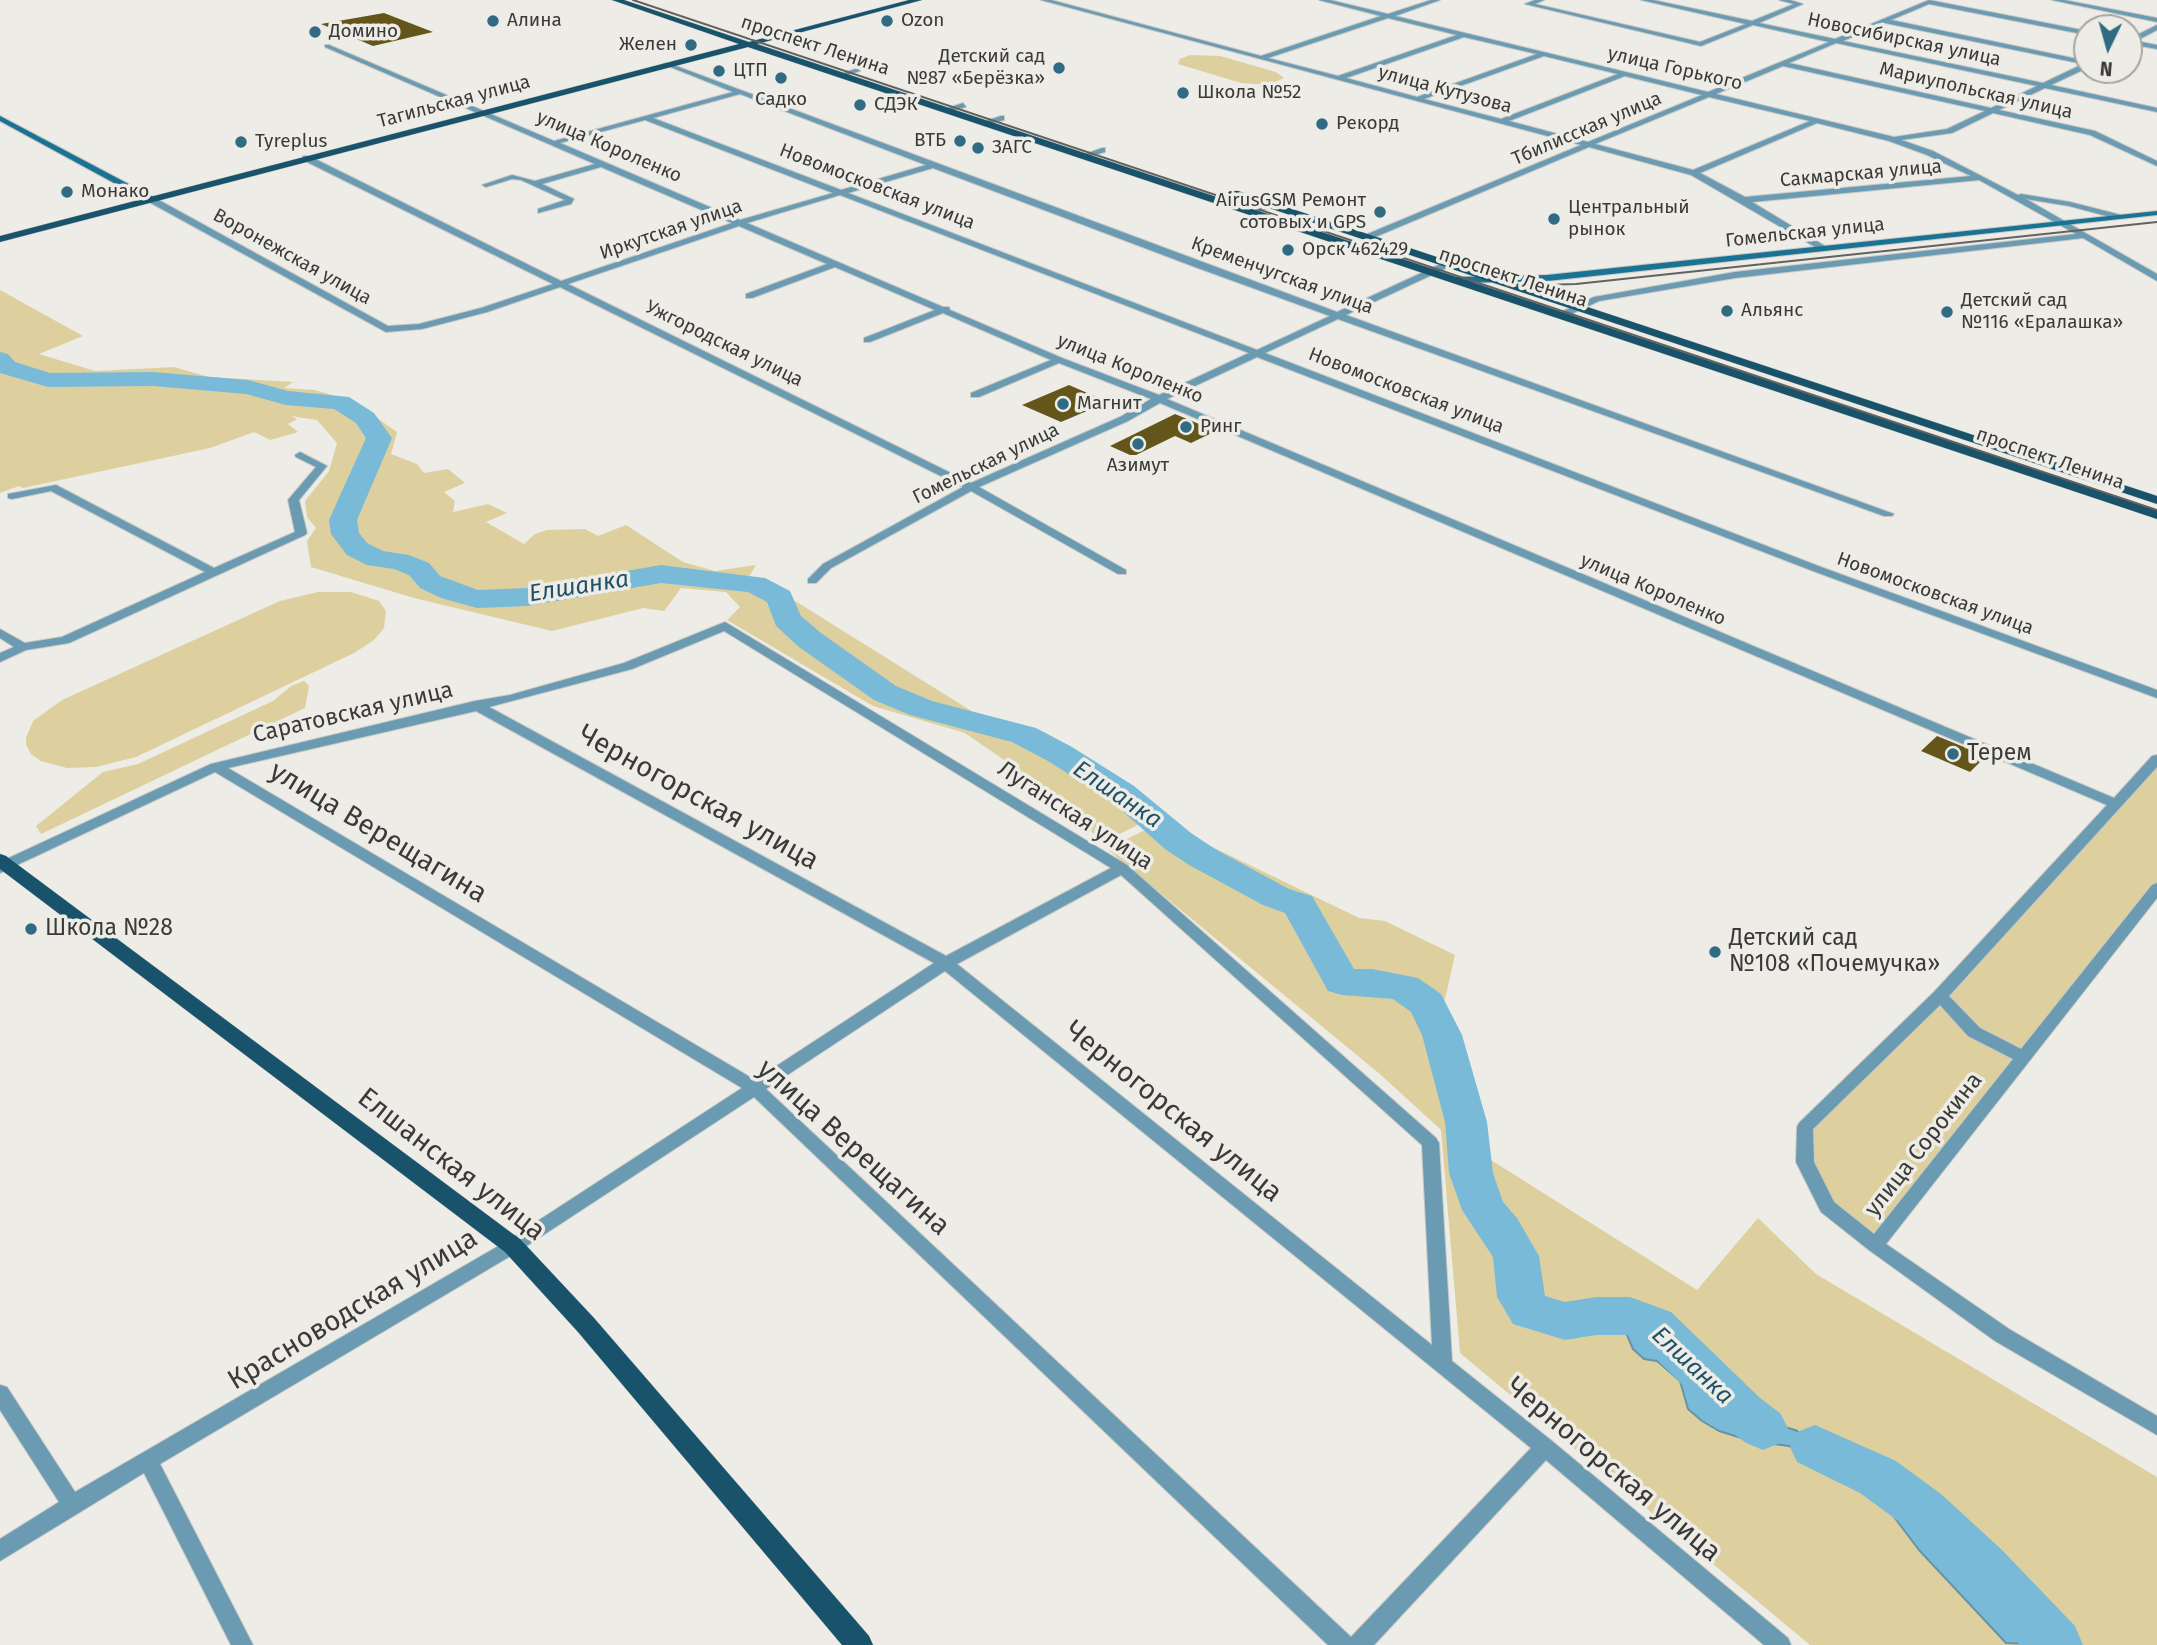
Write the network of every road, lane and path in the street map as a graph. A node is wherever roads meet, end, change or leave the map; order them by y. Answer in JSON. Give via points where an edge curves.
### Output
{"nodes":[{"id":1,"x":616,"y":0,"type":"edge"},
{"id":2,"x":918,"y":0,"type":"edge"},
{"id":3,"x":1044,"y":0,"type":"edge"},
{"id":4,"x":1322,"y":0,"type":"edge"},
{"id":5,"x":1437,"y":0,"type":"edge"},
{"id":6,"x":1541,"y":0,"type":"edge"},
{"id":7,"x":1644,"y":0,"type":"edge"},
{"id":8,"x":1782,"y":0,"type":"edge"},
{"id":9,"x":1919,"y":0,"type":"edge"},
{"id":10,"x":2055,"y":0,"type":"edge"},
{"id":11,"x":1932,"y":1,"type":"edge"},
{"id":12,"x":684,"y":12,"type":"dead end"},
{"id":13,"x":1388,"y":16,"type":"junction"},
{"id":14,"x":2157,"y":20,"type":"edge"},
{"id":15,"x":1884,"y":21,"type":"junction"},
{"id":16,"x":1751,"y":24,"type":"junction"},
{"id":17,"x":2073,"y":30,"type":"edge"},
{"id":18,"x":1462,"y":35,"type":"junction"},
{"id":19,"x":763,"y":39,"type":"junction"},
{"id":20,"x":1835,"y":42,"type":"junction"},
{"id":21,"x":748,"y":44,"type":"junction"},
{"id":22,"x":327,"y":46,"type":"dead end"},
{"id":23,"x":1541,"y":55,"type":"junction"},
{"id":24,"x":1261,"y":57,"type":"junction"},
{"id":25,"x":2073,"y":61,"type":"edge"},
{"id":26,"x":666,"y":64,"type":"junction"},
{"id":27,"x":1783,"y":64,"type":"junction"},
{"id":28,"x":858,"y":70,"type":"junction"},
{"id":29,"x":2073,"y":71,"type":"edge"},
{"id":30,"x":841,"y":75,"type":"junction"},
{"id":31,"x":1623,"y":75,"type":"junction"},
{"id":32,"x":1340,"y":78,"type":"junction"},
{"id":33,"x":2044,"y":86,"type":"junction"},
{"id":34,"x":740,"y":92,"type":"junction"},
{"id":35,"x":1708,"y":95,"type":"junction"},
{"id":36,"x":1418,"y":99,"type":"junction"},
{"id":37,"x":963,"y":105,"type":"junction"},
{"id":38,"x":946,"y":110,"type":"junction"},
{"id":39,"x":1991,"y":110,"type":"junction"},
{"id":40,"x":2157,"y":110,"type":"edge"},
{"id":41,"x":484,"y":112,"type":"junction"},
{"id":42,"x":644,"y":117,"type":"junction"},
{"id":43,"x":0,"y":118,"type":"edge"},
{"id":44,"x":1002,"y":118,"type":"junction"},
{"id":45,"x":1503,"y":121,"type":"junction"},
{"id":46,"x":1816,"y":121,"type":"junction"},
{"id":47,"x":984,"y":123,"type":"junction"},
{"id":48,"x":1067,"y":139,"type":"dead end"},
{"id":49,"x":1892,"y":139,"type":"junction"},
{"id":50,"x":1079,"y":142,"type":"dead end"},
{"id":51,"x":553,"y":143,"type":"junction"},
{"id":52,"x":1589,"y":146,"type":"junction"},
{"id":53,"x":1107,"y":152,"type":"joint"},
{"id":54,"x":1084,"y":156,"type":"junction"},
{"id":55,"x":306,"y":158,"type":"junction"},
{"id":56,"x":602,"y":164,"type":"junction"},
{"id":57,"x":2157,"y":164,"type":"edge"},
{"id":58,"x":934,"y":165,"type":"junction"},
{"id":59,"x":1694,"y":173,"type":"junction"},
{"id":60,"x":1980,"y":178,"type":"junction"},
{"id":61,"x":535,"y":183,"type":"junction"},
{"id":62,"x":486,"y":185,"type":"dead end"},
{"id":63,"x":1220,"y":189,"type":"dead end"},
{"id":64,"x":843,"y":192,"type":"junction"},
{"id":65,"x":2012,"y":195,"type":"junction"},
{"id":66,"x":152,"y":200,"type":"junction"},
{"id":67,"x":1744,"y":200,"type":"junction"},
{"id":68,"x":1270,"y":205,"type":"junction"},
{"id":69,"x":541,"y":211,"type":"dead end"},
{"id":70,"x":1252,"y":212,"type":"junction"},
{"id":71,"x":2157,"y":213,"type":"edge"},
{"id":72,"x":2119,"y":217,"type":"junction"},
{"id":73,"x":742,"y":222,"type":"junction"},
{"id":74,"x":2064,"y":223,"type":"junction"},
{"id":75,"x":2085,"y":235,"type":"junction"},
{"id":76,"x":1368,"y":237,"type":"junction"},
{"id":77,"x":0,"y":239,"type":"edge"},
{"id":78,"x":1822,"y":248,"type":"junction"},
{"id":79,"x":835,"y":264,"type":"junction"},
{"id":80,"x":1448,"y":264,"type":"junction"},
{"id":81,"x":1433,"y":272,"type":"junction"},
{"id":82,"x":2157,"y":278,"type":"edge"},
{"id":83,"x":1456,"y":280,"type":"junction"},
{"id":84,"x":1499,"y":280,"type":"junction"},
{"id":85,"x":563,"y":283,"type":"junction"},
{"id":86,"x":749,"y":296,"type":"dead end"},
{"id":87,"x":1578,"y":307,"type":"junction"},
{"id":88,"x":946,"y":309,"type":"junction"},
{"id":89,"x":1339,"y":314,"type":"junction"},
{"id":90,"x":1562,"y":315,"type":"junction"},
{"id":91,"x":419,"y":327,"type":"joint"},
{"id":92,"x":867,"y":340,"type":"dead end"},
{"id":93,"x":1259,"y":353,"type":"junction"},
{"id":94,"x":1059,"y":360,"type":"junction"},
{"id":95,"x":975,"y":395,"type":"dead end"},
{"id":96,"x":1159,"y":399,"type":"junction"},
{"id":97,"x":1986,"y":443,"type":"junction"},
{"id":98,"x":1972,"y":453,"type":"junction"},
{"id":99,"x":300,"y":456,"type":"dead end"},
{"id":100,"x":971,"y":487,"type":"junction"},
{"id":101,"x":12,"y":496,"type":"dead end"},
{"id":102,"x":2157,"y":500,"type":"edge"},
{"id":103,"x":1888,"y":514,"type":"dead end"},
{"id":104,"x":2157,"y":515,"type":"edge"},
{"id":105,"x":214,"y":572,"type":"junction"},
{"id":106,"x":1122,"y":572,"type":"dead end"},
{"id":107,"x":812,"y":581,"type":"dead end"},
{"id":108,"x":725,"y":626,"type":"joint"},
{"id":109,"x":0,"y":634,"type":"edge"},
{"id":110,"x":23,"y":647,"type":"junction"},
{"id":111,"x":0,"y":658,"type":"edge"},
{"id":112,"x":2157,"y":694,"type":"edge"},
{"id":113,"x":475,"y":705,"type":"junction"},
{"id":114,"x":2157,"y":759,"type":"edge"},
{"id":115,"x":216,"y":767,"type":"junction"},
{"id":116,"x":2115,"y":803,"type":"junction"},
{"id":117,"x":2,"y":864,"type":"edge"},
{"id":118,"x":1122,"y":867,"type":"junction"},
{"id":119,"x":2157,"y":888,"type":"edge"},
{"id":120,"x":946,"y":963,"type":"junction"},
{"id":121,"x":1940,"y":996,"type":"junction"},
{"id":122,"x":2022,"y":1056,"type":"junction"},
{"id":123,"x":755,"y":1088,"type":"junction"},
{"id":124,"x":1875,"y":1245,"type":"junction"},
{"id":125,"x":513,"y":1246,"type":"junction"},
{"id":126,"x":1443,"y":1364,"type":"junction"},
{"id":127,"x":0,"y":1393,"type":"edge"},
{"id":128,"x":2157,"y":1426,"type":"edge"},
{"id":129,"x":1545,"y":1447,"type":"junction"},
{"id":130,"x":149,"y":1462,"type":"junction"},
{"id":131,"x":72,"y":1505,"type":"junction"},
{"id":132,"x":0,"y":1551,"type":"edge"},
{"id":133,"x":243,"y":1645,"type":"edge"},
{"id":134,"x":859,"y":1645,"type":"edge"},
{"id":135,"x":1344,"y":1645,"type":"edge"},
{"id":136,"x":1359,"y":1645,"type":"edge"},
{"id":137,"x":1780,"y":1645,"type":"edge"}],
"edges":[{"from":1,"to":21,"type":"main road","name":"проспект Ленина"},
{"from":2,"to":19,"type":"main road","name":"Тагильская улица"},
{"from":3,"to":24,"type":"street","name":"улица Кутузова"},
{"from":4,"to":13,"type":"street","name":"улица Горького"},
{"from":5,"to":13,"type":"street"},
{"from":6,"to":16,"type":"street","via":[[1528,5],[1701,44]]},
{"from":7,"to":16,"type":"street","name":"Новосибирская улица"},
{"from":8,"to":16,"type":"street","via":[[1800,4]]},
{"from":9,"to":11,"type":"street"},
{"from":10,"to":14,"type":"street"},
{"from":11,"to":15,"type":"street","name":"Тбилисская улица"},
{"from":11,"to":17,"type":"street"},
{"from":12,"to":19,"type":"main road","name":"проспект Ленина"},
{"from":13,"to":18,"type":"street","name":"улица Горького"},
{"from":13,"to":24,"type":"street"},
{"from":15,"to":20,"type":"street","name":"Тбилисская улица"},
{"from":15,"to":25,"type":"street"},
{"from":16,"to":20,"type":"street","name":"Новосибирская улица"},
{"from":18,"to":23,"type":"street","name":"улица Горького"},
{"from":18,"to":32,"type":"street"},
{"from":19,"to":21,"type":"main road","name":"Тагильская улица"},
{"from":19,"to":28,"type":"main road","name":"проспект Ленина"},
{"from":20,"to":27,"type":"street","name":"Тбилисская улица"},
{"from":20,"to":33,"type":"street","name":"Новосибирская улица"},
{"from":21,"to":26,"type":"main road","name":"Тагильская улица"},
{"from":21,"to":30,"type":"main road","name":"проспект Ленина"},
{"from":22,"to":41,"type":"street","name":"улица Короленко"},
{"from":23,"to":31,"type":"street","name":"улица Горького"},
{"from":23,"to":36,"type":"street"},
{"from":24,"to":32,"type":"street","name":"улица Кутузова"},
{"from":26,"to":34,"type":"street","name":"Кременчугская улица"},
{"from":26,"to":41,"type":"main road","name":"Тагильская улица"},
{"from":27,"to":35,"type":"street","name":"Тбилисская улица"},
{"from":27,"to":39,"type":"street","name":"Мариупольская улица"},
{"from":28,"to":30,"type":"street"},
{"from":28,"to":37,"type":"main road","name":"проспект Ленина"},
{"from":29,"to":33,"type":"street"},
{"from":30,"to":38,"type":"main road","name":"проспект Ленина"},
{"from":31,"to":35,"type":"street","name":"улица Горького"},
{"from":31,"to":45,"type":"street"},
{"from":32,"to":36,"type":"street","name":"улица Кутузова"},
{"from":33,"to":39,"type":"street"},
{"from":33,"to":40,"type":"street","name":"Новосибирская улица"},
{"from":34,"to":42,"type":"street"},
{"from":34,"to":58,"type":"street","name":"Кременчугская улица"},
{"from":35,"to":46,"type":"street","name":"улица Горького"},
{"from":35,"to":52,"type":"street","name":"Тбилисская улица"},
{"from":36,"to":45,"type":"street","name":"улица Кутузова"},
{"from":37,"to":38,"type":"street"},
{"from":37,"to":44,"type":"main road","name":"проспект Ленина"},
{"from":38,"to":47,"type":"main road","name":"проспект Ленина"},
{"from":39,"to":49,"type":"street","via":[[1949,131]]},
{"from":39,"to":57,"type":"street","name":"Мариупольская улица","via":[[2092,133]]},
{"from":41,"to":51,"type":"street","name":"улица Короленко"},
{"from":41,"to":55,"type":"main road","name":"Тагильская улица"},
{"from":42,"to":51,"type":"street"},
{"from":42,"to":64,"type":"street","name":"Новомосковская улица"},
{"from":43,"to":66,"type":"street"},
{"from":44,"to":47,"type":"street"},
{"from":44,"to":48,"type":"main road","name":"проспект Ленина"},
{"from":45,"to":52,"type":"street","name":"улица Кутузова"},
{"from":46,"to":49,"type":"street","name":"улица Горького"},
{"from":46,"to":59,"type":"street"},
{"from":47,"to":54,"type":"main road","name":"проспект Ленина"},
{"from":49,"to":60,"type":"street","name":"улица Горького"},
{"from":50,"to":53,"type":"main road"},
{"from":51,"to":56,"type":"street","name":"улица Короленко"},
{"from":52,"to":59,"type":"street","name":"улица Кутузова"},
{"from":52,"to":76,"type":"street","name":"Тбилисская улица"},
{"from":53,"to":54,"type":"street"},
{"from":54,"to":70,"type":"main road","name":"проспект Ленина"},
{"from":55,"to":66,"type":"main road","name":"Тагильская улица"},
{"from":55,"to":85,"type":"street","name":"Ужгородская улица"},
{"from":56,"to":61,"type":"street"},
{"from":56,"to":73,"type":"street","name":"улица Короленко"},
{"from":58,"to":64,"type":"street","name":"Иркутская улица"},
{"from":58,"to":89,"type":"street","name":"Кременчугская улица"},
{"from":59,"to":67,"type":"street","name":"улица Кутузова"},
{"from":60,"to":65,"type":"street","name":"улица Горького"},
{"from":60,"to":67,"type":"street","name":"Сакмарская улица"},
{"from":61,"to":62,"type":"street","via":[[512,177]]},
{"from":61,"to":69,"type":"street","via":[[570,199]]},
{"from":63,"to":68,"type":"main road","name":"проспект Ленина"},
{"from":64,"to":73,"type":"street","name":"Иркутская улица"},
{"from":64,"to":93,"type":"street","name":"Новомосковская улица"},
{"from":65,"to":72,"type":"street","name":"улица Горького"},
{"from":65,"to":74,"type":"street","name":"улица Горького"},
{"from":66,"to":77,"type":"main road","name":"Тагильская улица"},
{"from":66,"to":91,"type":"street","name":"Воронежская улица","via":[[386,329]]},
{"from":67,"to":78,"type":"street","name":"улица Кутузова"},
{"from":68,"to":70,"type":"street"},
{"from":68,"to":76,"type":"main road","name":"проспект Ленина"},
{"from":70,"to":81,"type":"main road","name":"проспект Ленина"},
{"from":71,"to":72,"type":"street","name":"Гомельская улица"},
{"from":72,"to":74,"type":"street","name":"Гомельская улица"},
{"from":73,"to":79,"type":"street","name":"улица Короленко"},
{"from":73,"to":85,"type":"street","name":"Иркутская улица"},
{"from":74,"to":75,"type":"street","name":"улица Горького"},
{"from":74,"to":78,"type":"street","name":"Гомельская улица"},
{"from":75,"to":82,"type":"street","name":"улица Горького"},
{"from":75,"to":87,"type":"street","name":"Гомельская улица","via":[[1735,275],[1597,299]]},
{"from":76,"to":80,"type":"main road","name":"проспект Ленина"},
{"from":78,"to":84,"type":"street","name":"Гомельская улица"},
{"from":79,"to":86,"type":"street"},
{"from":79,"to":88,"type":"street","name":"улица Короленко"},
{"from":80,"to":81,"type":"street","name":"Гомельская улица"},
{"from":80,"to":84,"type":"main road","name":"проспект Ленина"},
{"from":81,"to":83,"type":"main road","name":"проспект Ленина"},
{"from":81,"to":89,"type":"street","name":"Гомельская улица"},
{"from":83,"to":84,"type":"street","name":"Гомельская улица"},
{"from":83,"to":90,"type":"main road","name":"проспект Ленина"},
{"from":84,"to":87,"type":"main road","name":"проспект Ленина"},
{"from":85,"to":91,"type":"street","name":"Иркутская улица"},
{"from":85,"to":100,"type":"street","name":"Ужгородская улица"},
{"from":87,"to":90,"type":"street","name":"Гомельская улица"},
{"from":87,"to":97,"type":"main road","name":"проспект Ленина"},
{"from":88,"to":92,"type":"street"},
{"from":88,"to":94,"type":"street","name":"улица Короленко"},
{"from":89,"to":93,"type":"street","name":"Гомельская улица"},
{"from":89,"to":103,"type":"street","name":"Кременчугская улица"},
{"from":90,"to":98,"type":"main road","name":"проспект Ленина"},
{"from":93,"to":96,"type":"street","name":"Гомельская улица"},
{"from":93,"to":112,"type":"street","name":"Новомосковская улица","via":[[1817,569]]},
{"from":94,"to":95,"type":"street"},
{"from":94,"to":96,"type":"street","name":"улица Короленко"},
{"from":96,"to":100,"type":"street","name":"Гомельская улица"},
{"from":96,"to":116,"type":"street","name":"улица Короленко"},
{"from":97,"to":98,"type":"street"},
{"from":97,"to":102,"type":"main road","name":"проспект Ленина"},
{"from":98,"to":104,"type":"main road","name":"проспект Ленина"},
{"from":99,"to":105,"type":"street","via":[[322,466],[293,500],[301,533]]},
{"from":100,"to":106,"type":"street","name":"Ужгородская улица"},
{"from":100,"to":107,"type":"street","name":"Гомельская улица","via":[[827,566]]},
{"from":101,"to":105,"type":"street","via":[[52,487]]},
{"from":105,"to":110,"type":"street","via":[[65,640]]},
{"from":108,"to":113,"type":"street","name":"Саратовская улица","via":[[628,666]]},
{"from":108,"to":118,"type":"street","name":"Луганская улица"},
{"from":109,"to":110,"type":"street"},
{"from":110,"to":111,"type":"street"},
{"from":113,"to":115,"type":"street","name":"Саратовская улица"},
{"from":113,"to":120,"type":"street","name":"Черногорская улица"},
{"from":114,"to":116,"type":"street","name":"улица Сорокина"},
{"from":115,"to":117,"type":"street","name":"Саратовская улица"},
{"from":115,"to":123,"type":"street","name":"улица Верещагина"},
{"from":116,"to":121,"type":"street","name":"улица Сорокина"},
{"from":117,"to":125,"type":"main road","name":"Елшанская улица"},
{"from":118,"to":120,"type":"street","name":"Красноводская улица"},
{"from":118,"to":126,"type":"street","name":"Луганская улица","via":[[1430,1143]]},
{"from":119,"to":122,"type":"street","name":"улица Сорокина"},
{"from":120,"to":123,"type":"street","name":"Красноводская улица"},
{"from":120,"to":126,"type":"street","name":"Черногорская улица"},
{"from":121,"to":122,"type":"street","via":[[1974,1032]]},
{"from":121,"to":124,"type":"street","name":"улица Сорокина","via":[[1805,1127],[1805,1162],[1827,1207]]},
{"from":122,"to":124,"type":"street","name":"улица Сорокина"},
{"from":123,"to":125,"type":"street","name":"Красноводская улица"},
{"from":123,"to":135,"type":"street","name":"улица Верещагина"},
{"from":124,"to":128,"type":"street","via":[[2002,1335]]},
{"from":125,"to":130,"type":"street","name":"Красноводская улица"},
{"from":125,"to":134,"type":"main road","name":"Елшанская улица"},
{"from":126,"to":129,"type":"street","name":"Черногорская улица"},
{"from":127,"to":131,"type":"street"},
{"from":129,"to":136,"type":"street"},
{"from":129,"to":137,"type":"street","name":"Черногорская улица"},
{"from":130,"to":131,"type":"street","name":"Красноводская улица"},
{"from":130,"to":133,"type":"street"},
{"from":131,"to":132,"type":"street","name":"Красноводская улица"}]}
